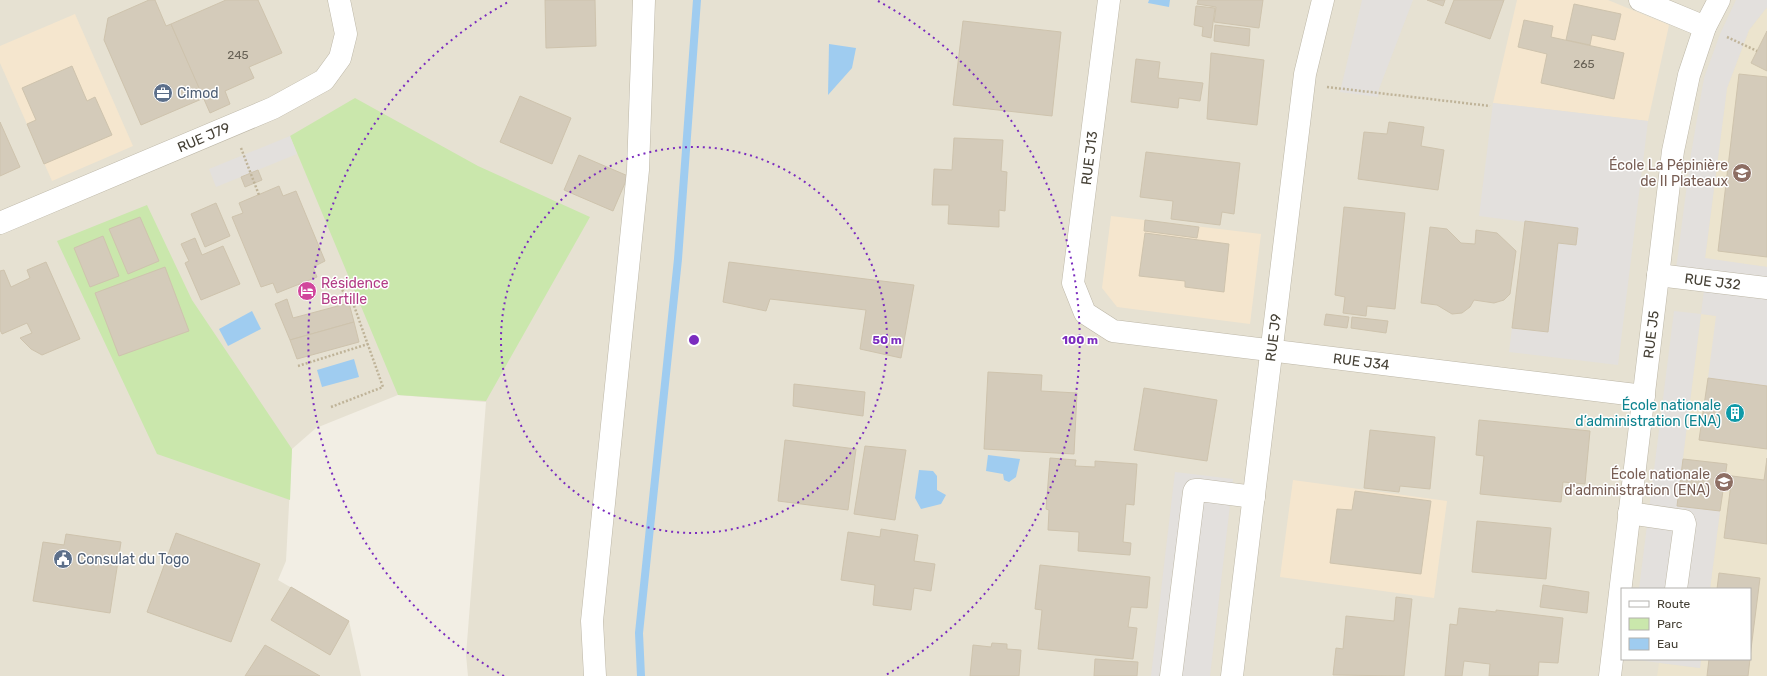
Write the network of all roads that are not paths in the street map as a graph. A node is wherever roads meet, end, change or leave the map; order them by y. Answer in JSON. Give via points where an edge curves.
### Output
{"nodes":[{"id":1,"x":339,"y":0,"type":"edge"},
{"id":2,"x":644,"y":0,"type":"edge"},
{"id":3,"x":1109,"y":0,"type":"edge"},
{"id":4,"x":1323,"y":0,"type":"edge"},
{"id":5,"x":1640,"y":0,"type":"edge"},
{"id":6,"x":1719,"y":0,"type":"edge"},
{"id":7,"x":1704,"y":27,"type":"junction"},
{"id":8,"x":0,"y":223,"type":"edge"},
{"id":9,"x":1658,"y":275,"type":"junction"},
{"id":10,"x":1767,"y":288,"type":"edge"},
{"id":11,"x":1085,"y":313,"type":"joint"},
{"id":12,"x":1272,"y":350,"type":"junction"},
{"id":13,"x":1644,"y":396,"type":"junction"},
{"id":14,"x":1254,"y":497,"type":"junction"},
{"id":15,"x":1629,"y":513,"type":"junction"},
{"id":16,"x":1676,"y":588,"type":"edge"},
{"id":17,"x":594,"y":676,"type":"edge"},
{"id":18,"x":1171,"y":676,"type":"edge"},
{"id":19,"x":1232,"y":676,"type":"edge"},
{"id":20,"x":1610,"y":676,"type":"edge"}],
"edges":[{"from":1,"to":8,"type":"street","name":"RUE J79","via":[[346,34],[340,58],[324,80],[273,108]]},
{"from":2,"to":17,"type":"street","via":[[638,170],[592,621]]},
{"from":3,"to":11,"type":"street","name":"RUE J13","via":[[1073,283]]},
{"from":4,"to":12,"type":"street","name":"RUE J9","via":[[1304,84]]},
{"from":5,"to":7,"type":"street"},
{"from":6,"to":7,"type":"street","name":"RUE J5"},
{"from":7,"to":9,"type":"street","name":"RUE J5","via":[[1689,75],[1673,151]]},
{"from":9,"to":10,"type":"street","name":"RUE J32"},
{"from":9,"to":13,"type":"street","name":"RUE J5"},
{"from":11,"to":12,"type":"street","name":"RUE J34","via":[[1113,331]]},
{"from":12,"to":13,"type":"street","name":"RUE J34"},
{"from":12,"to":14,"type":"street","name":"RUE J9"},
{"from":13,"to":15,"type":"street","name":"RUE J5"},
{"from":14,"to":18,"type":"street","via":[[1199,490],[1194,492]]},
{"from":14,"to":19,"type":"street","name":"RUE J9"},
{"from":15,"to":16,"type":"street","via":[[1684,521]]},
{"from":15,"to":20,"type":"street","name":"RUE J5"}]}
